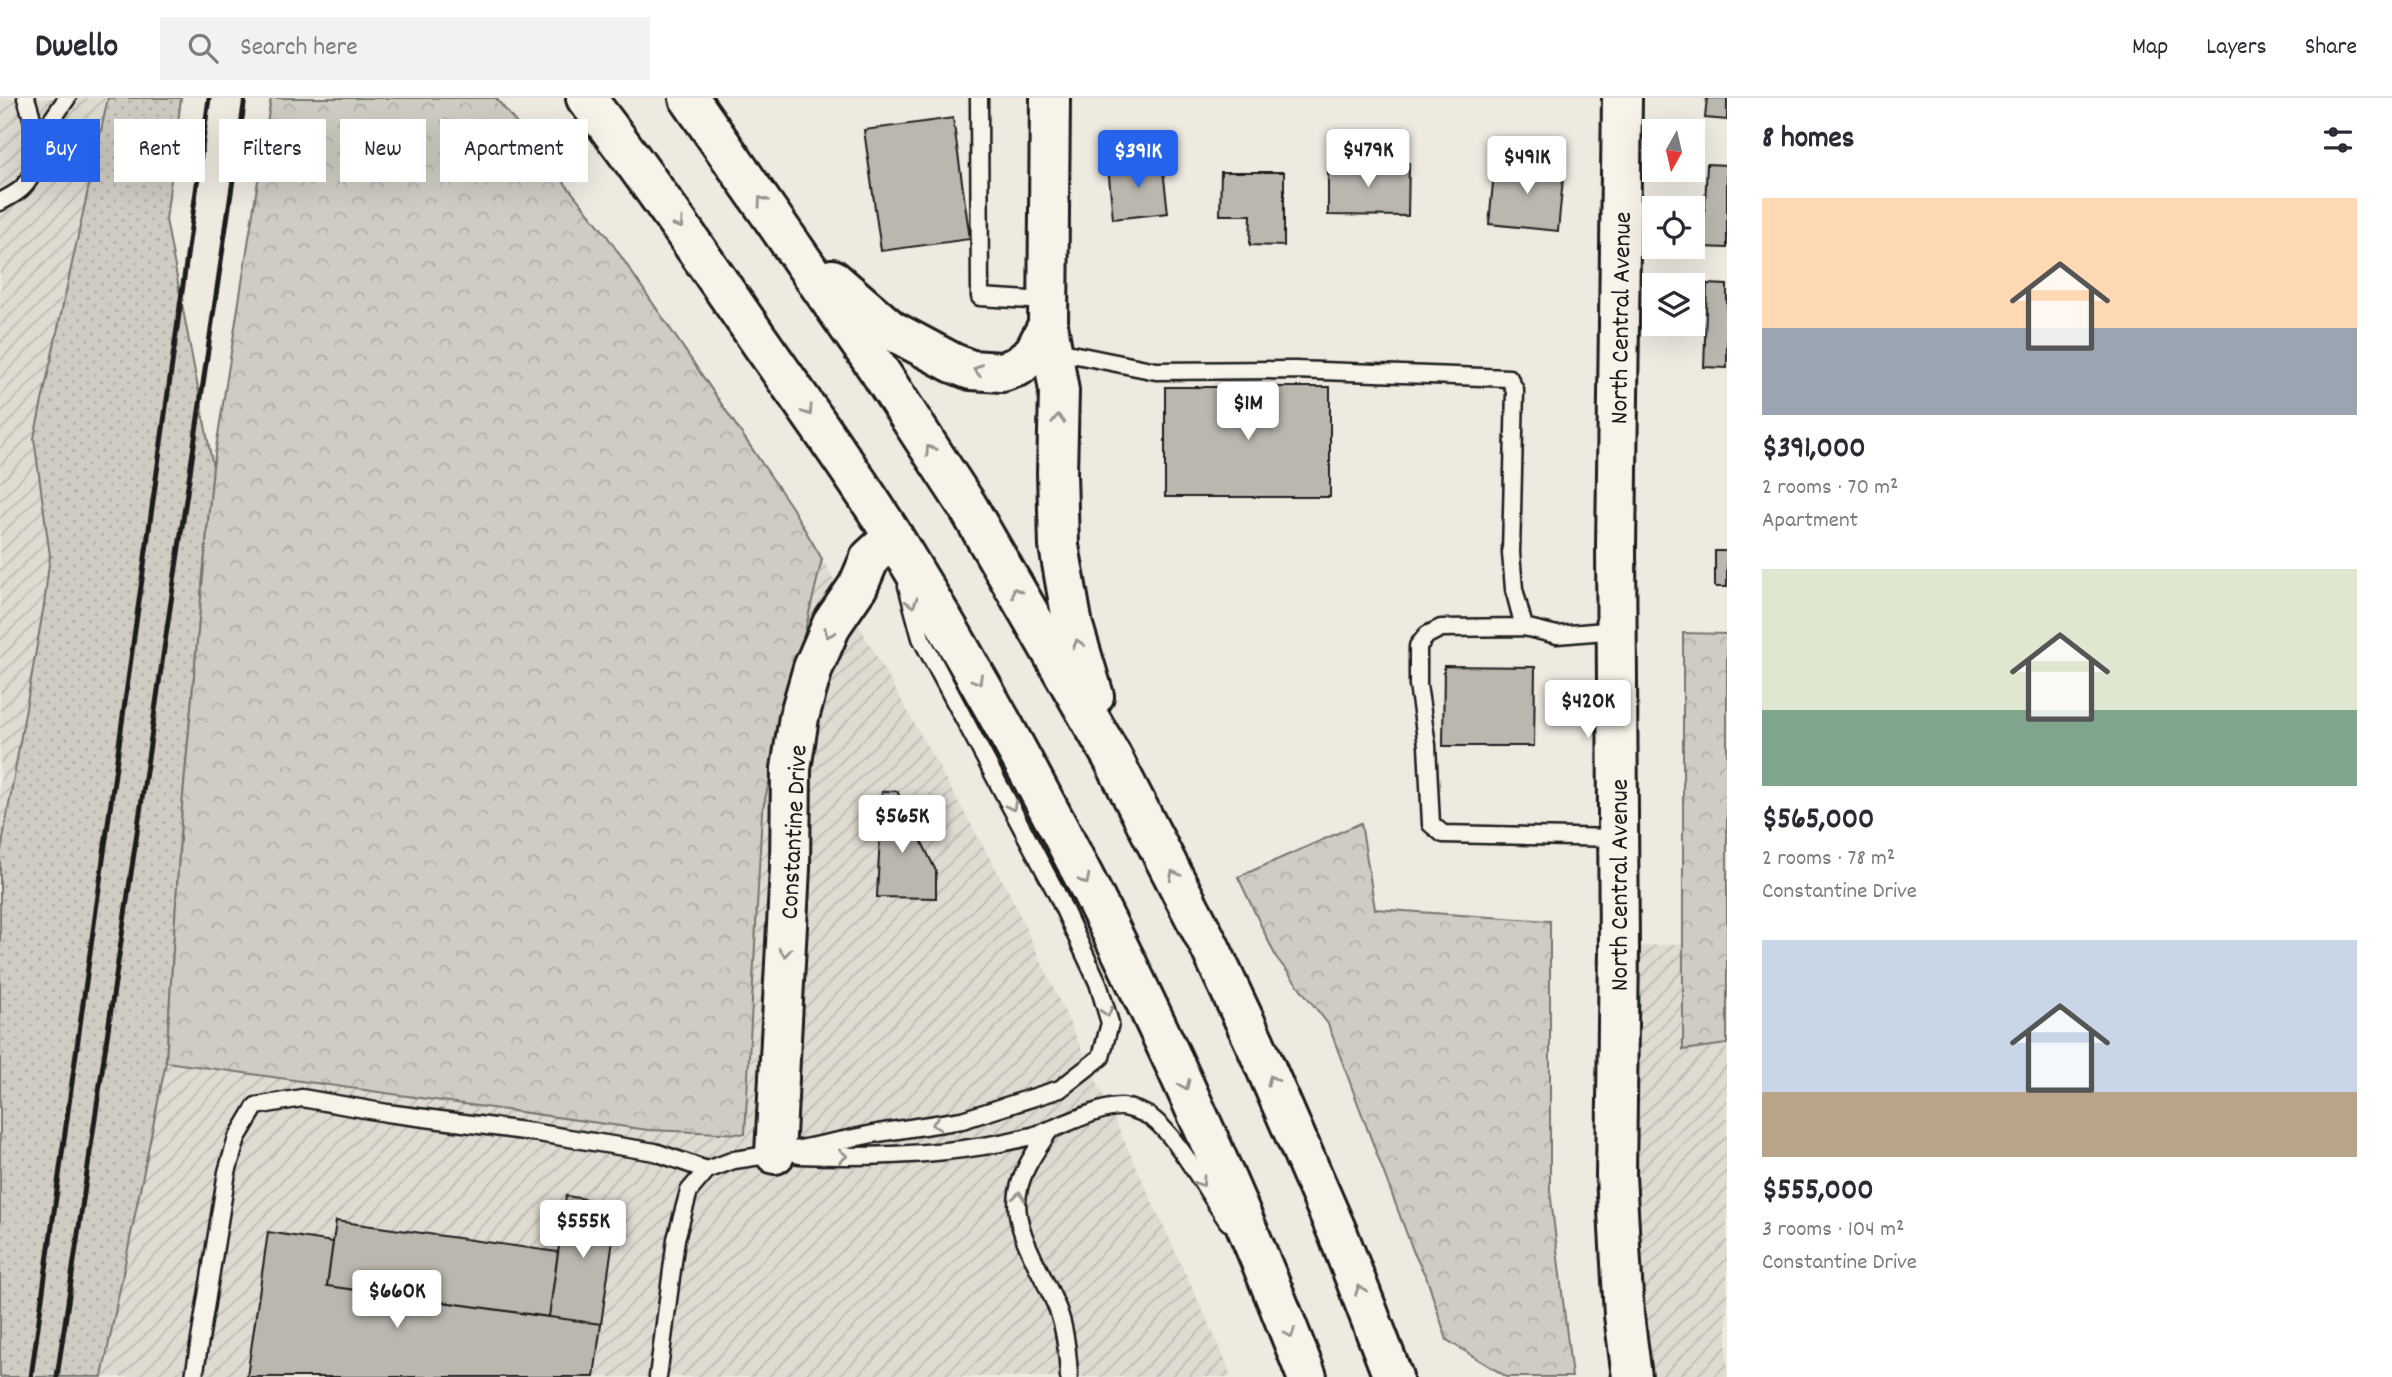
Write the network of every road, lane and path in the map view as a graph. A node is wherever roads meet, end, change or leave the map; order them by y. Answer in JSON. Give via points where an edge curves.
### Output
{"nodes":[{"id":1,"x":26,"y":98,"type":"edge"},
{"id":2,"x":67,"y":98,"type":"edge"},
{"id":3,"x":586,"y":98,"type":"edge"},
{"id":4,"x":689,"y":98,"type":"edge"},
{"id":5,"x":979,"y":98,"type":"edge"},
{"id":6,"x":1050,"y":98,"type":"edge"},
{"id":7,"x":1622,"y":98,"type":"edge"},
{"id":8,"x":32,"y":119,"type":"edge"},
{"id":9,"x":52,"y":119,"type":"edge"},
{"id":10,"x":26,"y":182,"type":"edge"},
{"id":11,"x":0,"y":202,"type":"edge"},
{"id":12,"x":792,"y":244,"type":"junction"},
{"id":13,"x":1050,"y":325,"type":"junction"},
{"id":14,"x":893,"y":537,"type":"junction"},
{"id":15,"x":1524,"y":627,"type":"junction"},
{"id":16,"x":1617,"y":630,"type":"junction"},
{"id":17,"x":1112,"y":757,"type":"junction"},
{"id":18,"x":1618,"y":838,"type":"junction"},
{"id":19,"x":1049,"y":1131,"type":"junction"},
{"id":20,"x":775,"y":1154,"type":"junction"},
{"id":21,"x":708,"y":1170,"type":"junction"},
{"id":22,"x":1273,"y":1288,"type":"junction"},
{"id":23,"x":1378,"y":1337,"type":"junction"},
{"id":24,"x":194,"y":1377,"type":"edge"},
{"id":25,"x":658,"y":1377,"type":"edge"},
{"id":26,"x":1069,"y":1377,"type":"edge"},
{"id":27,"x":1307,"y":1377,"type":"edge"},
{"id":28,"x":1393,"y":1377,"type":"edge"},
{"id":29,"x":1405,"y":1377,"type":"edge"},
{"id":30,"x":1632,"y":1377,"type":"edge"}],
"edges":[{"from":1,"to":8,"type":"lane"},
{"from":2,"to":9,"type":"lane"},
{"from":3,"to":14,"type":"main road","one_way":true,"via":[[641,168]]},
{"from":12,"to":4,"type":"main road","one_way":true},
{"from":5,"to":13,"type":"lane","via":[[980,297]]},
{"from":6,"to":13,"type":"main road"},
{"from":7,"to":16,"type":"main road","name":"North Central Avenue"},
{"from":10,"to":11,"type":"lane"},
{"from":13,"to":12,"type":"main road","one_way":true,"via":[[1034,352],[1019,366],[1002,372],[971,370],[891,330]]},
{"from":17,"to":12,"type":"main road","one_way":true,"via":[[968,507]]},
{"from":13,"to":15,"type":"lane","via":[[1156,371],[1295,370],[1509,378],[1515,390],[1511,553]]},
{"from":17,"to":13,"type":"main road","one_way":true,"via":[[1073,626],[1059,546],[1059,391]]},
{"from":14,"to":20,"type":"main road","name":"Constantine Drive","one_way":true,"via":[[870,558],[858,586],[832,624],[799,716],[790,769],[790,868]]},
{"from":14,"to":20,"type":"lane","one_way":true,"via":[[921,638],[1056,892],[1098,983],[1110,1023],[1101,1057],[1060,1089],[962,1120]]},
{"from":14,"to":22,"type":"main road","one_way":true,"via":[[1000,719],[1111,931]]},
{"from":15,"to":16,"type":"lane","via":[[1557,635]]},
{"from":15,"to":18,"type":"lane","via":[[1441,628],[1418,646],[1431,824],[1443,834]]},
{"from":16,"to":18,"type":"main road","name":"North Central Avenue"},
{"from":23,"to":17,"type":"main road","one_way":true,"via":[[1254,1041]]},
{"from":18,"to":30,"type":"main road","name":"North Central Avenue","via":[[1616,1176],[1623,1315]]},
{"from":20,"to":19,"type":"lane","one_way":true,"via":[[844,1157],[943,1150],[997,1145]]},
{"from":19,"to":22,"type":"lane","one_way":true,"via":[[1091,1113],[1125,1106],[1152,1118],[1173,1141]]},
{"from":26,"to":19,"type":"lane","one_way":true,"via":[[1059,1314],[1018,1217],[1017,1194],[1028,1162]]},
{"from":20,"to":21,"type":"lane","via":[[734,1160]]},
{"from":21,"to":24,"type":"lane","via":[[655,1152],[302,1098],[256,1107],[237,1138],[227,1172]]},
{"from":21,"to":25,"type":"lane","via":[[688,1191]]},
{"from":22,"to":27,"type":"main road","one_way":true},
{"from":23,"to":28,"type":"main road"},
{"from":23,"to":29,"type":"main road"}]}
